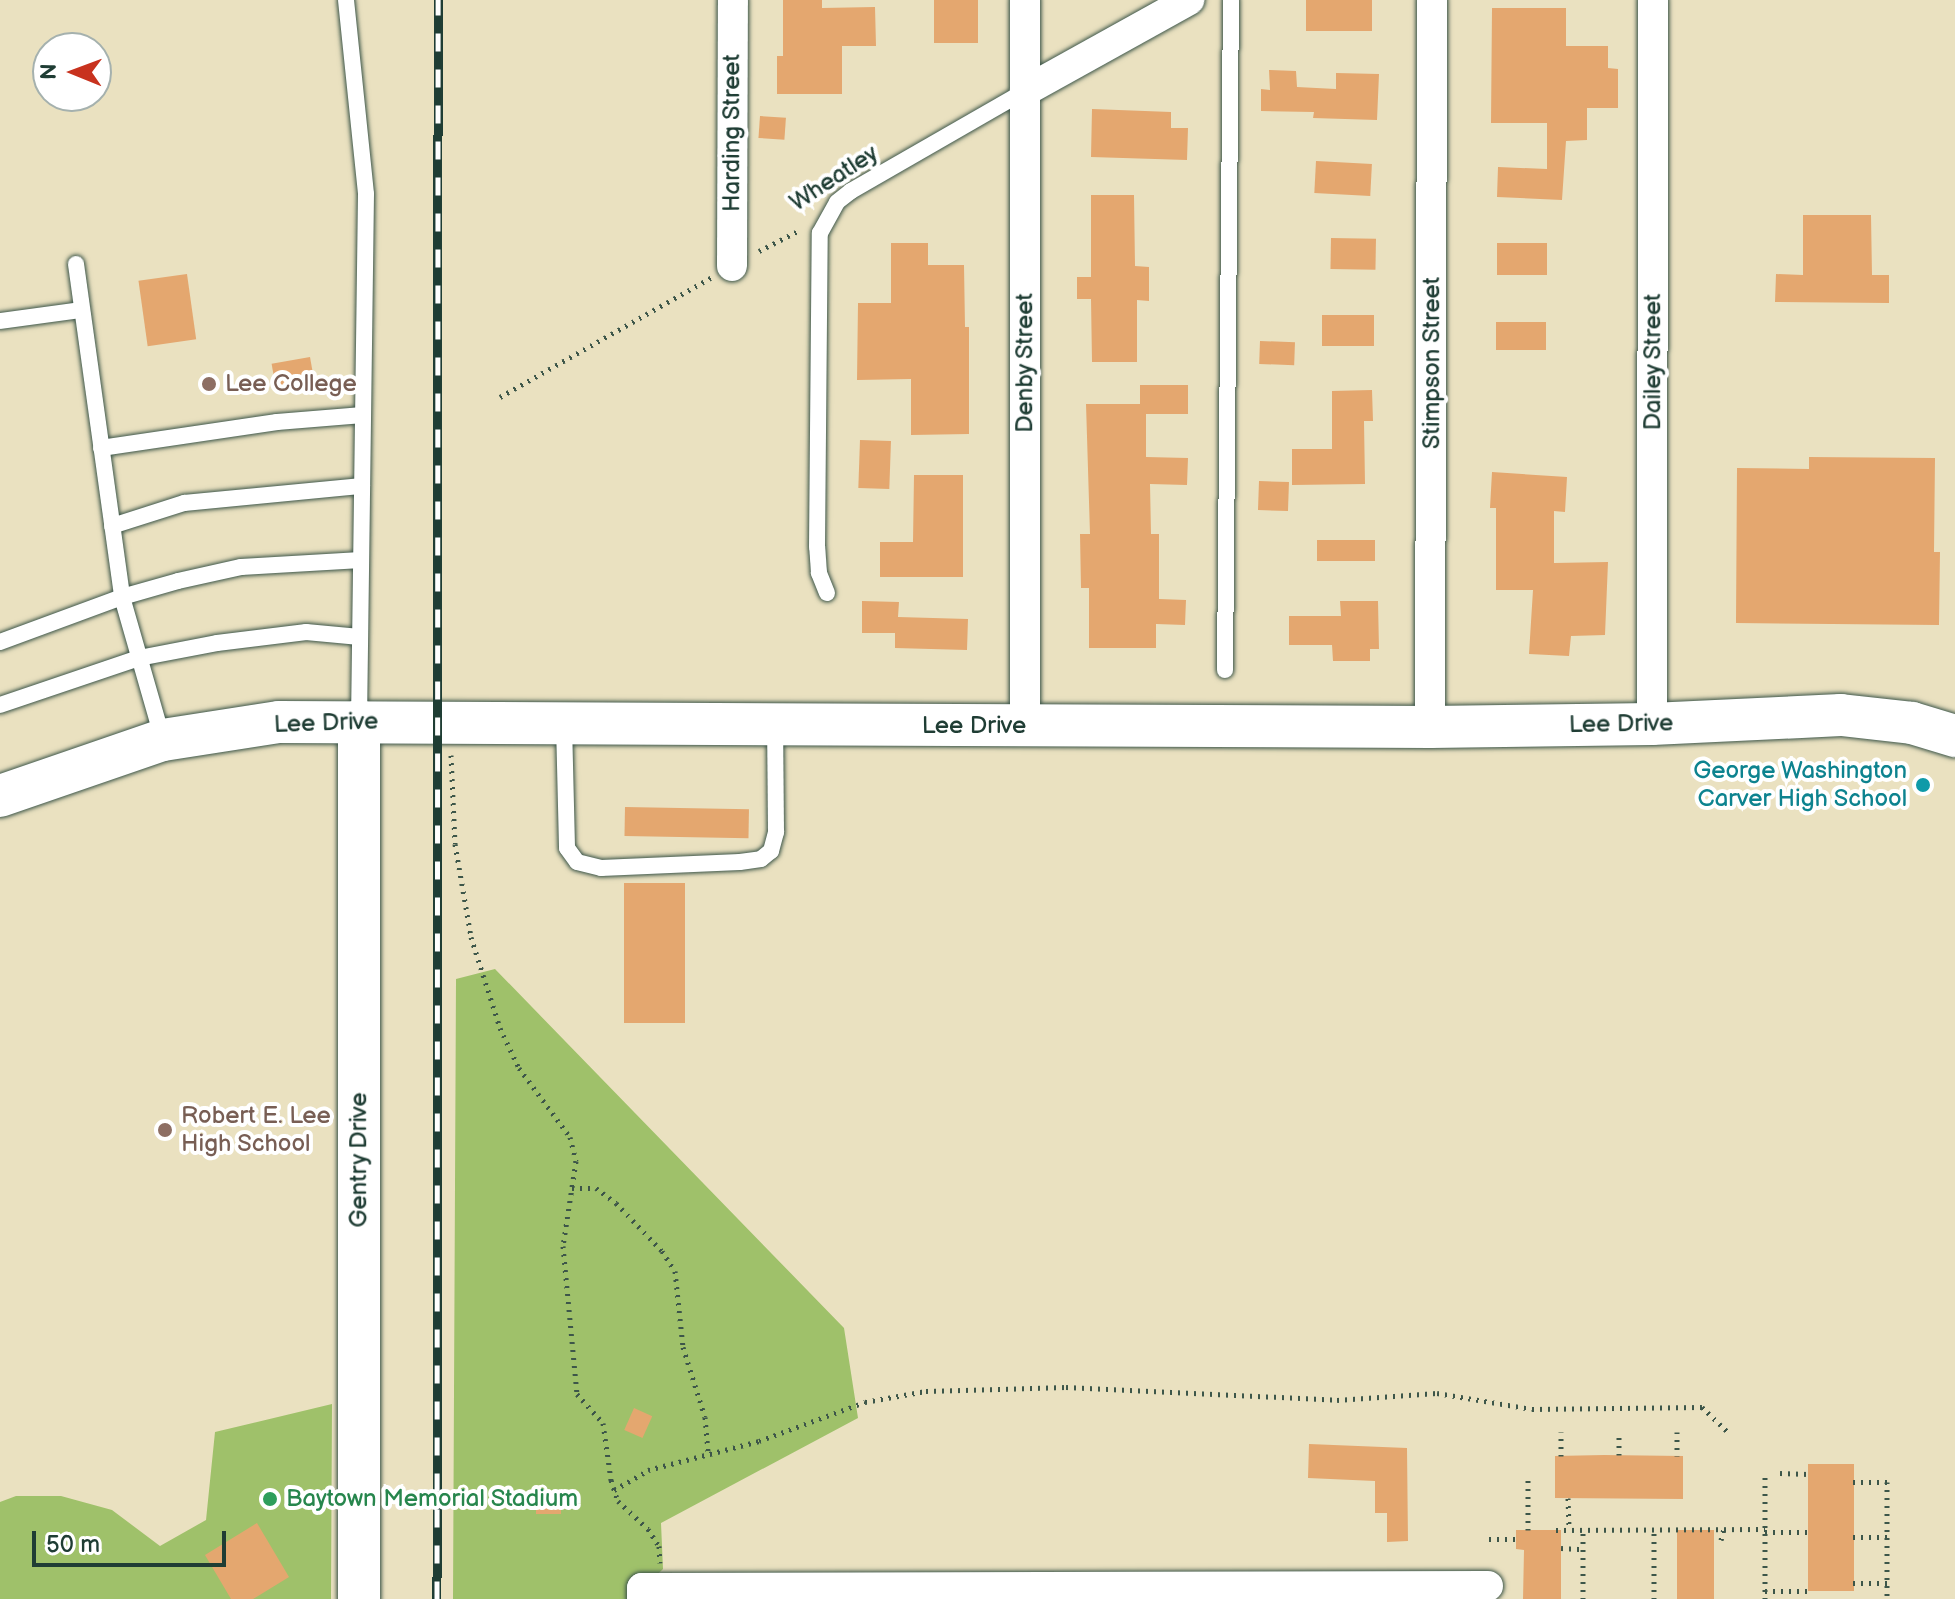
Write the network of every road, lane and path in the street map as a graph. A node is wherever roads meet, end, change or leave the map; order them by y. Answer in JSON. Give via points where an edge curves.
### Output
{"nodes":[{"id":1,"x":346,"y":0,"type":"edge"},
{"id":2,"x":733,"y":0,"type":"edge"},
{"id":3,"x":1025,"y":0,"type":"edge"},
{"id":4,"x":1189,"y":0,"type":"edge"},
{"id":5,"x":1231,"y":0,"type":"edge"},
{"id":6,"x":1432,"y":0,"type":"edge"},
{"id":7,"x":1653,"y":0,"type":"edge"},
{"id":8,"x":1025,"y":91,"type":"junction"},
{"id":9,"x":829,"y":214,"type":"junction"},
{"id":10,"x":76,"y":264,"type":"dead end"},
{"id":11,"x":732,"y":266,"type":"junction"},
{"id":12,"x":81,"y":310,"type":"junction"},
{"id":13,"x":0,"y":321,"type":"edge"},
{"id":14,"x":500,"y":397,"type":"dead end"},
{"id":15,"x":363,"y":415,"type":"junction"},
{"id":16,"x":101,"y":448,"type":"junction"},
{"id":17,"x":362,"y":486,"type":"junction"},
{"id":18,"x":112,"y":526,"type":"junction"},
{"id":19,"x":361,"y":560,"type":"junction"},
{"id":20,"x":827,"y":593,"type":"dead end"},
{"id":21,"x":122,"y":597,"type":"junction"},
{"id":22,"x":360,"y":637,"type":"junction"},
{"id":23,"x":0,"y":642,"type":"edge"},
{"id":24,"x":139,"y":658,"type":"junction"},
{"id":25,"x":1225,"y":670,"type":"dead end"},
{"id":26,"x":0,"y":705,"type":"edge"},
{"id":27,"x":359,"y":721,"type":"junction"},
{"id":28,"x":450,"y":721,"type":"junction"},
{"id":29,"x":564,"y":722,"type":"junction"},
{"id":30,"x":1652,"y":724,"type":"junction"},
{"id":31,"x":775,"y":725,"type":"junction"},
{"id":32,"x":1025,"y":726,"type":"junction"},
{"id":33,"x":1430,"y":727,"type":"junction"},
{"id":34,"x":1955,"y":736,"type":"edge"},
{"id":35,"x":163,"y":740,"type":"junction"},
{"id":36,"x":0,"y":796,"type":"edge"},
{"id":37,"x":572,"y":1188,"type":"junction"},
{"id":38,"x":1561,"y":1432,"type":"dead end"},
{"id":39,"x":1619,"y":1432,"type":"dead end"},
{"id":40,"x":1677,"y":1432,"type":"dead end"},
{"id":41,"x":1728,"y":1432,"type":"dead end"},
{"id":42,"x":708,"y":1455,"type":"junction"},
{"id":43,"x":1619,"y":1455,"type":"dead end"},
{"id":44,"x":1561,"y":1456,"type":"dead end"},
{"id":45,"x":1677,"y":1456,"type":"dead end"},
{"id":46,"x":1765,"y":1473,"type":"dead end"},
{"id":47,"x":1780,"y":1473,"type":"dead end"},
{"id":48,"x":1808,"y":1474,"type":"dead end"},
{"id":49,"x":1528,"y":1479,"type":"dead end"},
{"id":50,"x":1853,"y":1482,"type":"dead end"},
{"id":51,"x":614,"y":1490,"type":"junction"},
{"id":52,"x":1568,"y":1498,"type":"dead end"},
{"id":53,"x":1569,"y":1529,"type":"junction"},
{"id":54,"x":1583,"y":1529,"type":"junction"},
{"id":55,"x":1654,"y":1529,"type":"junction"},
{"id":56,"x":1724,"y":1529,"type":"junction"},
{"id":57,"x":1528,"y":1530,"type":"dead end"},
{"id":58,"x":1556,"y":1530,"type":"dead end"},
{"id":59,"x":1765,"y":1530,"type":"junction"},
{"id":60,"x":1809,"y":1532,"type":"dead end"},
{"id":61,"x":1853,"y":1537,"type":"dead end"},
{"id":62,"x":1887,"y":1537,"type":"junction"},
{"id":63,"x":1489,"y":1539,"type":"dead end"},
{"id":64,"x":1516,"y":1539,"type":"dead end"},
{"id":65,"x":1721,"y":1540,"type":"dead end"},
{"id":66,"x":1561,"y":1548,"type":"dead end"},
{"id":67,"x":1583,"y":1549,"type":"junction"},
{"id":68,"x":1853,"y":1583,"type":"dead end"},
{"id":69,"x":1887,"y":1583,"type":"junction"},
{"id":70,"x":1488,"y":1586,"type":"dead end"},
{"id":71,"x":1765,"y":1591,"type":"junction"},
{"id":72,"x":1809,"y":1591,"type":"dead end"},
{"id":73,"x":648,"y":1592,"type":"edge"},
{"id":74,"x":359,"y":1599,"type":"edge"},
{"id":75,"x":1583,"y":1599,"type":"edge"},
{"id":76,"x":1654,"y":1599,"type":"edge"},
{"id":77,"x":1765,"y":1599,"type":"edge"},
{"id":78,"x":1887,"y":1599,"type":"edge"}],
"edges":[{"from":1,"to":15,"type":"lane","via":[[366,194]]},
{"from":2,"to":11,"type":"street","name":"Harding Street"},
{"from":3,"to":8,"type":"street","name":"Denby Street"},
{"from":4,"to":8,"type":"street"},
{"from":5,"to":25,"type":"lane"},
{"from":6,"to":33,"type":"street","name":"Stimpson Street"},
{"from":7,"to":30,"type":"street","name":"Dailey Street"},
{"from":8,"to":9,"type":"lane","name":"Wheatley","via":[[851,191]]},
{"from":8,"to":32,"type":"street","name":"Denby Street"},
{"from":9,"to":11,"type":"path","name":"Wheatley"},
{"from":9,"to":20,"type":"lane","via":[[818,252],[817,547]]},
{"from":10,"to":12,"type":"lane"},
{"from":11,"to":14,"type":"path","name":"Wheatley"},
{"from":12,"to":13,"type":"lane"},
{"from":12,"to":16,"type":"lane"},
{"from":15,"to":16,"type":"lane"},
{"from":15,"to":17,"type":"lane"},
{"from":16,"to":18,"type":"lane"},
{"from":17,"to":18,"type":"lane","via":[[184,503]]},
{"from":17,"to":19,"type":"lane"},
{"from":18,"to":21,"type":"lane"},
{"from":19,"to":21,"type":"lane","via":[[241,567]]},
{"from":19,"to":22,"type":"lane"},
{"from":21,"to":23,"type":"lane"},
{"from":21,"to":24,"type":"lane"},
{"from":22,"to":24,"type":"lane","via":[[265,635]]},
{"from":22,"to":27,"type":"lane"},
{"from":24,"to":26,"type":"lane"},
{"from":24,"to":35,"type":"lane"},
{"from":27,"to":28,"type":"main road","name":"Lee Drive"},
{"from":27,"to":35,"type":"main road","name":"Lee Drive","via":[[279,722]]},
{"from":27,"to":74,"type":"main road","name":"Gentry Drive"},
{"from":28,"to":29,"type":"main road","name":"Lee Drive"},
{"from":28,"to":37,"type":"path","via":[[455,844],[471,937],[500,1028],[519,1068],[570,1137],[576,1161]]},
{"from":29,"to":31,"type":"main road","name":"Lee Drive"},
{"from":29,"to":31,"type":"lane","via":[[567,848],[577,862],[601,868],[740,862],[761,859],[771,851],[776,832]]},
{"from":30,"to":33,"type":"main road","name":"Lee Drive"},
{"from":30,"to":34,"type":"main road","name":"Lee Drive","via":[[1841,715],[1912,723]]},
{"from":31,"to":32,"type":"main road","name":"Lee Drive"},
{"from":32,"to":33,"type":"main road","name":"Lee Drive"},
{"from":35,"to":36,"type":"main road","name":"Lee Drive"},
{"from":37,"to":42,"type":"path","via":[[596,1188],[616,1203],[675,1271],[683,1347],[705,1417]]},
{"from":37,"to":51,"type":"path","via":[[563,1246],[577,1394],[603,1423]]},
{"from":38,"to":44,"type":"path"},
{"from":39,"to":43,"type":"path"},
{"from":40,"to":45,"type":"path"},
{"from":41,"to":42,"type":"path","via":[[1702,1407],[1532,1409],[1437,1393],[1337,1400],[1066,1387],[926,1391],[865,1402]]},
{"from":42,"to":51,"type":"path","via":[[648,1470]]},
{"from":46,"to":59,"type":"path"},
{"from":47,"to":48,"type":"path"},
{"from":49,"to":57,"type":"path"},
{"from":50,"to":62,"type":"path","via":[[1887,1482]]},
{"from":51,"to":73,"type":"path","via":[[659,1546]]},
{"from":52,"to":53,"type":"path"},
{"from":53,"to":54,"type":"path"},
{"from":53,"to":58,"type":"path"},
{"from":54,"to":55,"type":"path"},
{"from":54,"to":67,"type":"path"},
{"from":55,"to":56,"type":"path"},
{"from":55,"to":76,"type":"path"},
{"from":56,"to":59,"type":"path"},
{"from":56,"to":65,"type":"path"},
{"from":59,"to":60,"type":"path"},
{"from":59,"to":71,"type":"path"},
{"from":61,"to":62,"type":"path"},
{"from":62,"to":69,"type":"path"},
{"from":63,"to":64,"type":"path"},
{"from":66,"to":67,"type":"path"},
{"from":67,"to":75,"type":"path"},
{"from":68,"to":69,"type":"path"},
{"from":69,"to":78,"type":"path"},
{"from":70,"to":73,"type":"street"},
{"from":71,"to":72,"type":"path"},
{"from":71,"to":77,"type":"path"}]}
